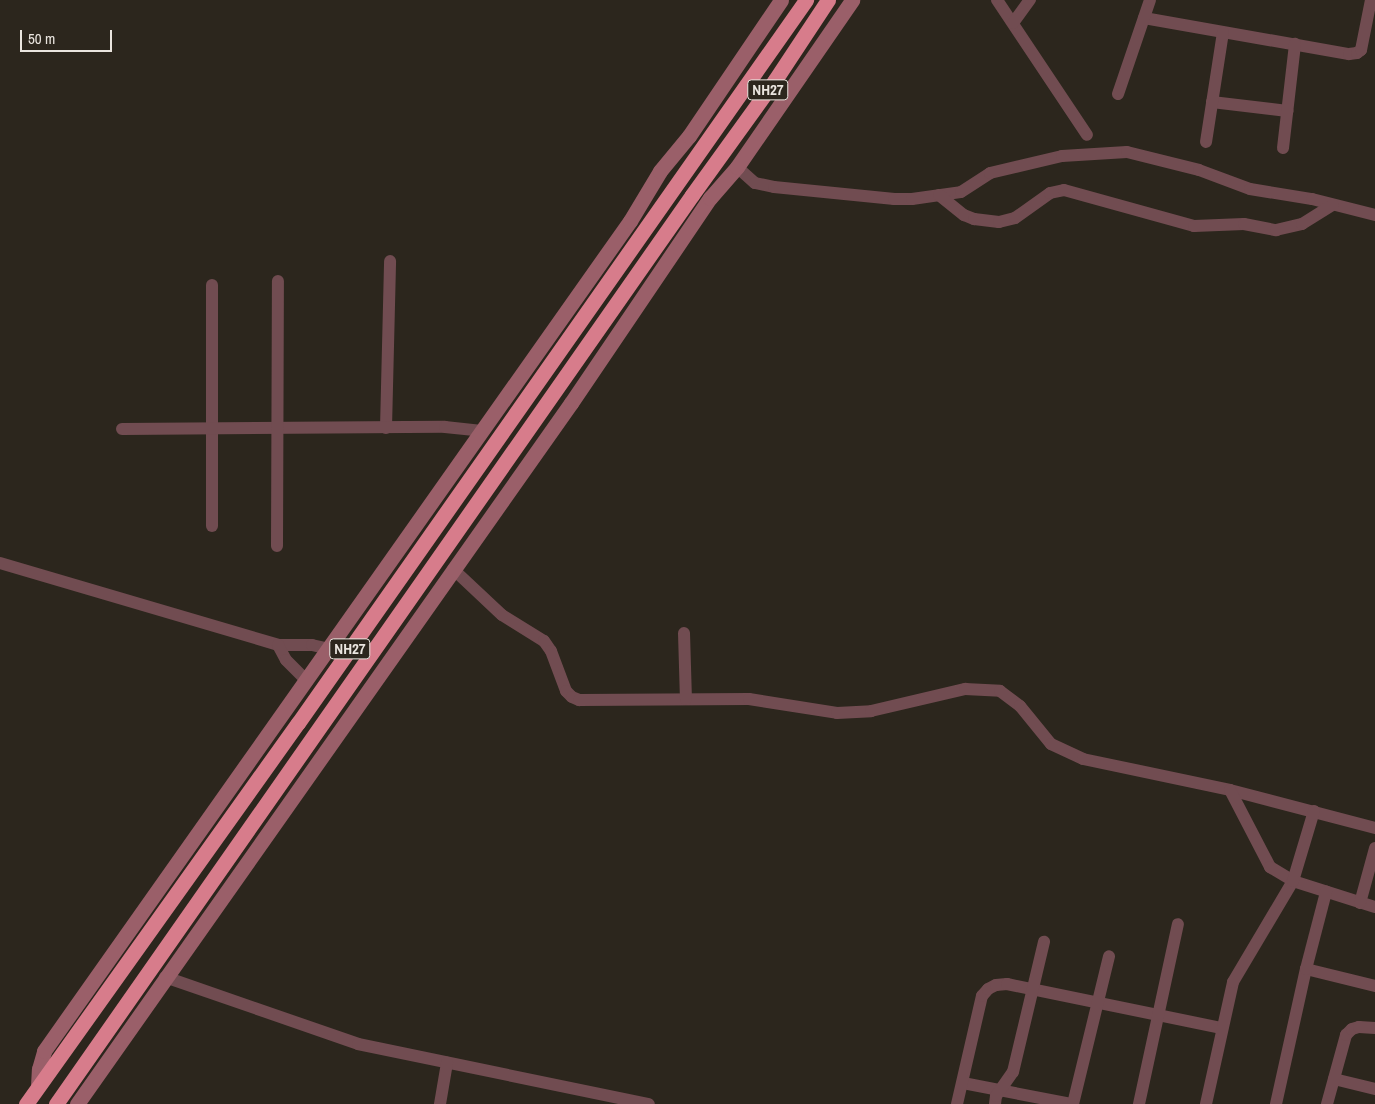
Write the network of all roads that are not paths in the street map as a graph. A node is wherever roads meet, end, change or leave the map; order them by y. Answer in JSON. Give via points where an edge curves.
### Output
{"nodes":[{"id":1,"x":781,"y":0,"type":"edge"},
{"id":2,"x":806,"y":0,"type":"edge"},
{"id":3,"x":828,"y":0,"type":"edge"},
{"id":4,"x":852,"y":0,"type":"edge"},
{"id":5,"x":997,"y":0,"type":"edge"},
{"id":6,"x":1030,"y":0,"type":"edge"},
{"id":7,"x":1150,"y":0,"type":"edge"},
{"id":8,"x":1371,"y":0,"type":"edge"},
{"id":9,"x":1144,"y":18,"type":"junction"},
{"id":10,"x":1013,"y":23,"type":"junction"},
{"id":11,"x":1223,"y":32,"type":"junction"},
{"id":12,"x":1295,"y":44,"type":"junction"},
{"id":13,"x":1118,"y":94,"type":"dead end"},
{"id":14,"x":1212,"y":102,"type":"junction"},
{"id":15,"x":1287,"y":111,"type":"junction"},
{"id":16,"x":1087,"y":135,"type":"dead end"},
{"id":17,"x":1206,"y":142,"type":"dead end"},
{"id":18,"x":1283,"y":148,"type":"dead end"},
{"id":19,"x":737,"y":167,"type":"junction"},
{"id":20,"x":939,"y":195,"type":"junction"},
{"id":21,"x":1333,"y":204,"type":"junction"},
{"id":22,"x":1375,"y":215,"type":"edge"},
{"id":23,"x":390,"y":261,"type":"dead end"},
{"id":24,"x":278,"y":281,"type":"dead end"},
{"id":25,"x":212,"y":285,"type":"dead end"},
{"id":26,"x":278,"y":428,"type":"junction"},
{"id":27,"x":386,"y":428,"type":"junction"},
{"id":28,"x":122,"y":429,"type":"dead end"},
{"id":29,"x":211,"y":429,"type":"junction"},
{"id":30,"x":482,"y":431,"type":"junction"},
{"id":31,"x":212,"y":526,"type":"dead end"},
{"id":32,"x":277,"y":546,"type":"dead end"},
{"id":33,"x":0,"y":563,"type":"edge"},
{"id":34,"x":454,"y":569,"type":"junction"},
{"id":35,"x":684,"y":633,"type":"dead end"},
{"id":36,"x":278,"y":645,"type":"junction"},
{"id":37,"x":329,"y":649,"type":"junction"},
{"id":38,"x":307,"y":680,"type":"junction"},
{"id":39,"x":686,"y":699,"type":"junction"},
{"id":40,"x":1230,"y":790,"type":"junction"},
{"id":41,"x":1314,"y":811,"type":"junction"},
{"id":42,"x":1375,"y":828,"type":"edge"},
{"id":43,"x":1375,"y":848,"type":"edge"},
{"id":44,"x":1293,"y":881,"type":"junction"},
{"id":45,"x":1326,"y":892,"type":"junction"},
{"id":46,"x":1360,"y":903,"type":"junction"},
{"id":47,"x":1375,"y":907,"type":"edge"},
{"id":48,"x":1178,"y":924,"type":"dead end"},
{"id":49,"x":1044,"y":942,"type":"dead end"},
{"id":50,"x":1109,"y":956,"type":"dead end"},
{"id":51,"x":1306,"y":969,"type":"junction"},
{"id":52,"x":165,"y":977,"type":"junction"},
{"id":53,"x":1375,"y":986,"type":"edge"},
{"id":54,"x":1032,"y":990,"type":"junction"},
{"id":55,"x":1097,"y":1004,"type":"junction"},
{"id":56,"x":1158,"y":1016,"type":"junction"},
{"id":57,"x":1221,"y":1028,"type":"junction"},
{"id":58,"x":1375,"y":1028,"type":"edge"},
{"id":59,"x":447,"y":1064,"type":"junction"},
{"id":60,"x":1334,"y":1079,"type":"junction"},
{"id":61,"x":963,"y":1082,"type":"junction"},
{"id":62,"x":38,"y":1086,"type":"junction"},
{"id":63,"x":1375,"y":1088,"type":"edge"},
{"id":64,"x":1000,"y":1090,"type":"junction"},
{"id":65,"x":630,"y":1102,"type":"edge"},
{"id":66,"x":26,"y":1104,"type":"edge"},
{"id":67,"x":56,"y":1104,"type":"edge"},
{"id":68,"x":77,"y":1104,"type":"edge"},
{"id":69,"x":440,"y":1104,"type":"edge"},
{"id":70,"x":649,"y":1104,"type":"edge"},
{"id":71,"x":957,"y":1104,"type":"edge"},
{"id":72,"x":995,"y":1104,"type":"edge"},
{"id":73,"x":1072,"y":1104,"type":"edge"},
{"id":74,"x":1139,"y":1104,"type":"edge"},
{"id":75,"x":1206,"y":1104,"type":"edge"},
{"id":76,"x":1276,"y":1104,"type":"edge"},
{"id":77,"x":1327,"y":1104,"type":"edge"}],
"edges":[{"from":1,"to":30,"type":"street"},
{"from":2,"to":62,"type":"highway","number":"NH27"},
{"from":3,"to":67,"type":"highway","number":"NH27"},
{"from":4,"to":19,"type":"street"},
{"from":5,"to":10,"type":"street"},
{"from":6,"to":10,"type":"street"},
{"from":7,"to":9,"type":"street"},
{"from":8,"to":12,"type":"street","via":[[1364,43],[1357,53]]},
{"from":9,"to":11,"type":"street"},
{"from":9,"to":13,"type":"street"},
{"from":10,"to":16,"type":"street"},
{"from":11,"to":12,"type":"street"},
{"from":11,"to":14,"type":"street"},
{"from":12,"to":15,"type":"street"},
{"from":14,"to":15,"type":"street"},
{"from":14,"to":17,"type":"street"},
{"from":15,"to":18,"type":"street"},
{"from":19,"to":20,"type":"street","via":[[755,183],[774,187],[894,199]]},
{"from":19,"to":34,"type":"street","via":[[710,198]]},
{"from":20,"to":21,"type":"street","via":[[961,192],[990,173],[1007,168],[1062,156],[1127,152],[1199,170],[1240,186]]},
{"from":20,"to":21,"type":"street","via":[[964,215],[999,222],[1015,218],[1050,194],[1064,190],[1194,226],[1244,224],[1276,230],[1302,224]]},
{"from":21,"to":22,"type":"street"},
{"from":23,"to":27,"type":"street"},
{"from":24,"to":26,"type":"street"},
{"from":25,"to":29,"type":"street"},
{"from":26,"to":27,"type":"street"},
{"from":26,"to":29,"type":"street"},
{"from":26,"to":32,"type":"street"},
{"from":27,"to":30,"type":"street","via":[[445,427]]},
{"from":28,"to":29,"type":"street"},
{"from":29,"to":31,"type":"street"},
{"from":30,"to":37,"type":"street"},
{"from":33,"to":36,"type":"street"},
{"from":34,"to":39,"type":"street","via":[[502,615],[544,640],[566,691],[572,697],[591,701]]},
{"from":34,"to":52,"type":"street"},
{"from":35,"to":39,"type":"street"},
{"from":36,"to":37,"type":"street","via":[[312,645]]},
{"from":36,"to":38,"type":"street","via":[[290,665]]},
{"from":37,"to":38,"type":"street"},
{"from":38,"to":62,"type":"street","via":[[44,1051]]},
{"from":39,"to":40,"type":"street","via":[[749,699],[837,713],[871,711],[975,688],[1000,691],[1024,710],[1051,744],[1083,759]]},
{"from":40,"to":41,"type":"street"},
{"from":40,"to":44,"type":"street","via":[[1266,863]]},
{"from":41,"to":42,"type":"street"},
{"from":41,"to":44,"type":"street"},
{"from":43,"to":46,"type":"street"},
{"from":44,"to":45,"type":"street"},
{"from":44,"to":57,"type":"street","via":[[1236,975]]},
{"from":45,"to":46,"type":"street"},
{"from":45,"to":51,"type":"street"},
{"from":46,"to":47,"type":"street"},
{"from":48,"to":56,"type":"street"},
{"from":49,"to":54,"type":"street"},
{"from":50,"to":55,"type":"street"},
{"from":51,"to":53,"type":"street"},
{"from":51,"to":76,"type":"street"},
{"from":52,"to":59,"type":"street","via":[[358,1044]]},
{"from":52,"to":68,"type":"street"},
{"from":54,"to":55,"type":"street"},
{"from":54,"to":61,"type":"street","via":[[996,984],[982,996]]},
{"from":54,"to":64,"type":"street","via":[[1013,1072]]},
{"from":55,"to":56,"type":"street"},
{"from":55,"to":73,"type":"street"},
{"from":56,"to":57,"type":"street"},
{"from":56,"to":74,"type":"street"},
{"from":57,"to":75,"type":"street"},
{"from":58,"to":60,"type":"street","via":[[1359,1026],[1346,1035]]},
{"from":59,"to":65,"type":"street"},
{"from":59,"to":69,"type":"street"},
{"from":60,"to":63,"type":"street"},
{"from":60,"to":77,"type":"street"},
{"from":61,"to":64,"type":"street"},
{"from":61,"to":71,"type":"street"},
{"from":62,"to":66,"type":"highway","number":"NH27"},
{"from":64,"to":72,"type":"street"},
{"from":64,"to":73,"type":"street"},
{"from":65,"to":70,"type":"street"}]}
